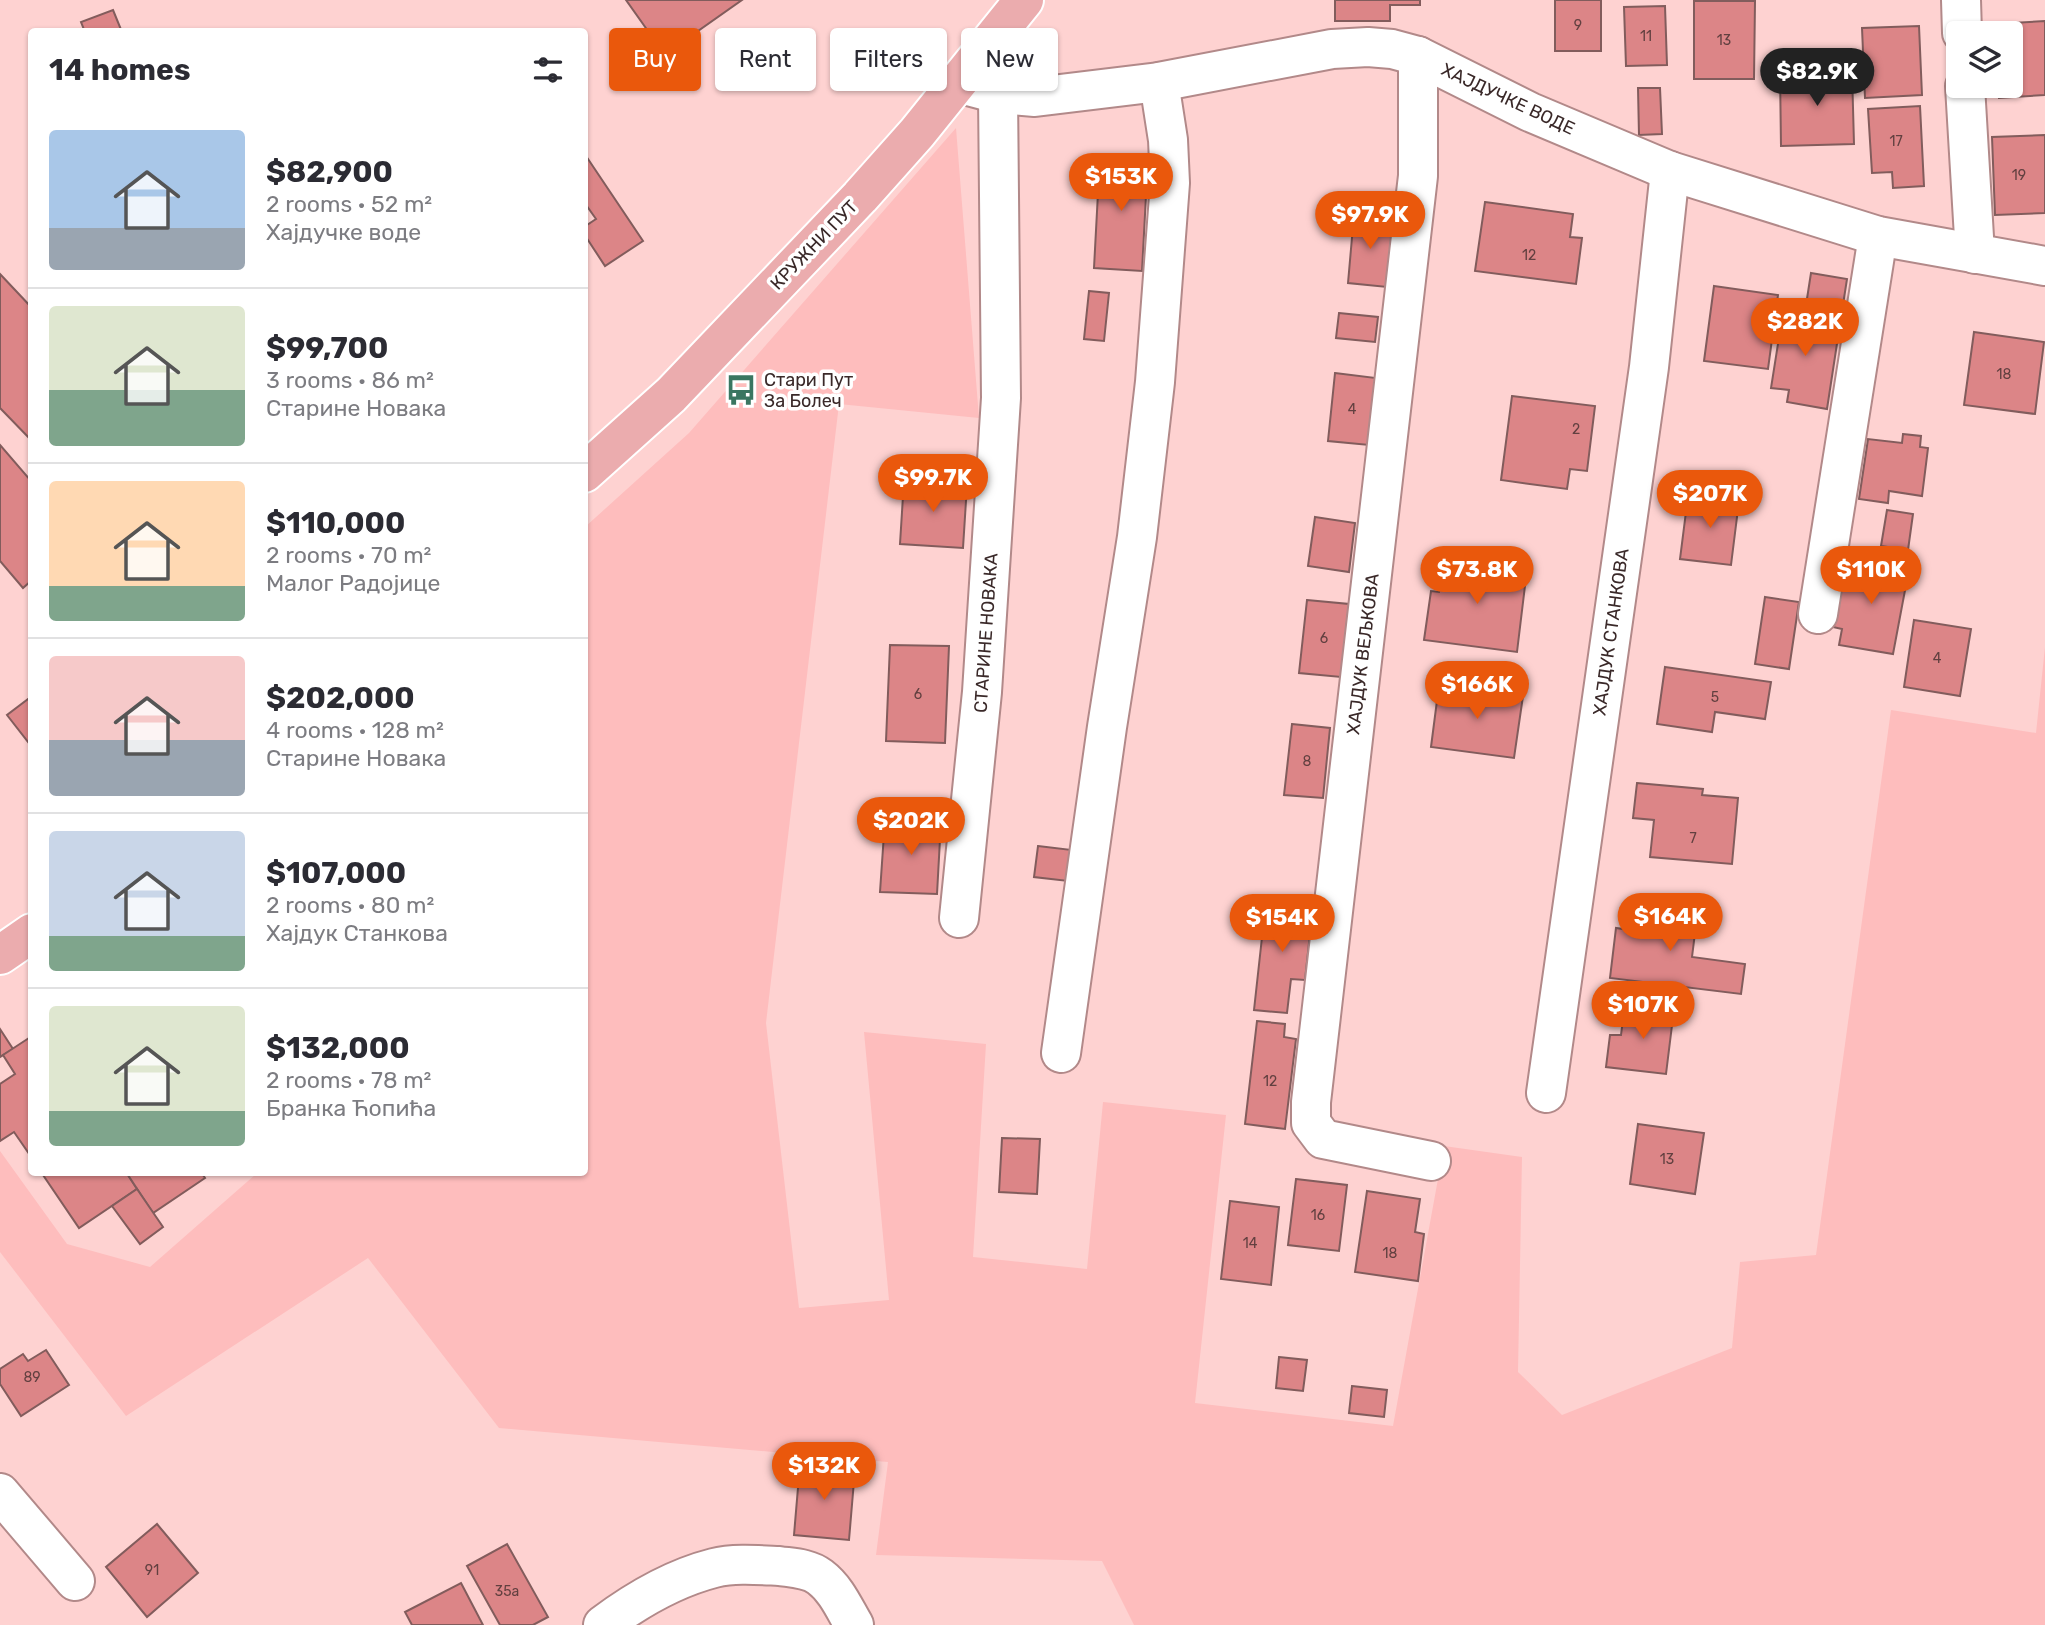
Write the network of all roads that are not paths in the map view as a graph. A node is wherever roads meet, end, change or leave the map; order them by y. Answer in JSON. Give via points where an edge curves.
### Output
{"nodes":[{"id":1,"x":1024,"y":0,"type":"edge"},
{"id":2,"x":1961,"y":0,"type":"edge"},
{"id":3,"x":1962,"y":21,"type":"edge"},
{"id":4,"x":1002,"y":28,"type":"edge"},
{"id":5,"x":1418,"y":56,"type":"junction"},
{"id":6,"x":961,"y":80,"type":"edge"},
{"id":7,"x":1159,"y":82,"type":"junction"},
{"id":8,"x":987,"y":91,"type":"edge"},
{"id":9,"x":998,"y":94,"type":"junction"},
{"id":10,"x":1966,"y":98,"type":"edge"},
{"id":11,"x":1670,"y":171,"type":"junction"},
{"id":12,"x":1878,"y":236,"type":"junction"},
{"id":13,"x":1975,"y":254,"type":"junction"},
{"id":14,"x":2045,"y":266,"type":"edge"},
{"id":15,"x":588,"y":468,"type":"edge"},
{"id":16,"x":1818,"y":614,"type":"dead end"},
{"id":17,"x":959,"y":919,"type":"dead end"},
{"id":18,"x":28,"y":936,"type":"edge"},
{"id":19,"x":0,"y":955,"type":"edge"},
{"id":20,"x":1061,"y":1053,"type":"dead end"},
{"id":21,"x":1546,"y":1093,"type":"dead end"},
{"id":22,"x":1431,"y":1161,"type":"dead end"},
{"id":23,"x":0,"y":1493,"type":"edge"},
{"id":24,"x":75,"y":1581,"type":"dead end"},
{"id":25,"x":603,"y":1625,"type":"edge"},
{"id":26,"x":854,"y":1625,"type":"edge"}],
"edges":[{"from":1,"to":4,"type":"main road","name":"КРУЖНИ ПУТ"},
{"from":2,"to":3,"type":"street"},
{"from":5,"to":7,"type":"street","name":"ХАЈДУЧКЕ ВОДЕ","via":[[1368,47],[1332,49]]},
{"from":5,"to":11,"type":"street","name":"ХАЈДУЧКЕ ВОДЕ","via":[[1530,112]]},
{"from":5,"to":22,"type":"street","name":"ХАЈДУК ВЕЉКОВА","via":[[1417,190],[1311,1123],[1323,1139]]},
{"from":6,"to":15,"type":"main road","name":"КРУЖНИ ПУТ","via":[[860,197],[671,395]]},
{"from":7,"to":9,"type":"street","name":"ХАЈДУЧКЕ ВОДЕ","via":[[1035,97]]},
{"from":7,"to":20,"type":"street","via":[[1170,183],[1155,382],[1137,537]]},
{"from":8,"to":9,"type":"street","name":"ХАЈДУЧКЕ ВОДЕ"},
{"from":9,"to":17,"type":"street","name":"СТАРИНЕ НОВАКА","via":[[1001,398],[982,692]]},
{"from":10,"to":13,"type":"street"},
{"from":11,"to":12,"type":"street","name":"ХАЈДУЧКЕ ВОДЕ"},
{"from":11,"to":21,"type":"street","name":"ХАЈДУК СТАНКОВА","via":[[1649,367]]},
{"from":12,"to":13,"type":"street","name":"ХАЈДУЧКЕ ВОДЕ"},
{"from":12,"to":16,"type":"street"},
{"from":13,"to":14,"type":"street","name":"ХАЈДУЧКЕ ВОДЕ"},
{"from":18,"to":19,"type":"main road"},
{"from":23,"to":24,"type":"street"},
{"from":25,"to":26,"type":"street","via":[[687,1577],[716,1567],[757,1565],[800,1568],[818,1576],[834,1590]]}]}
